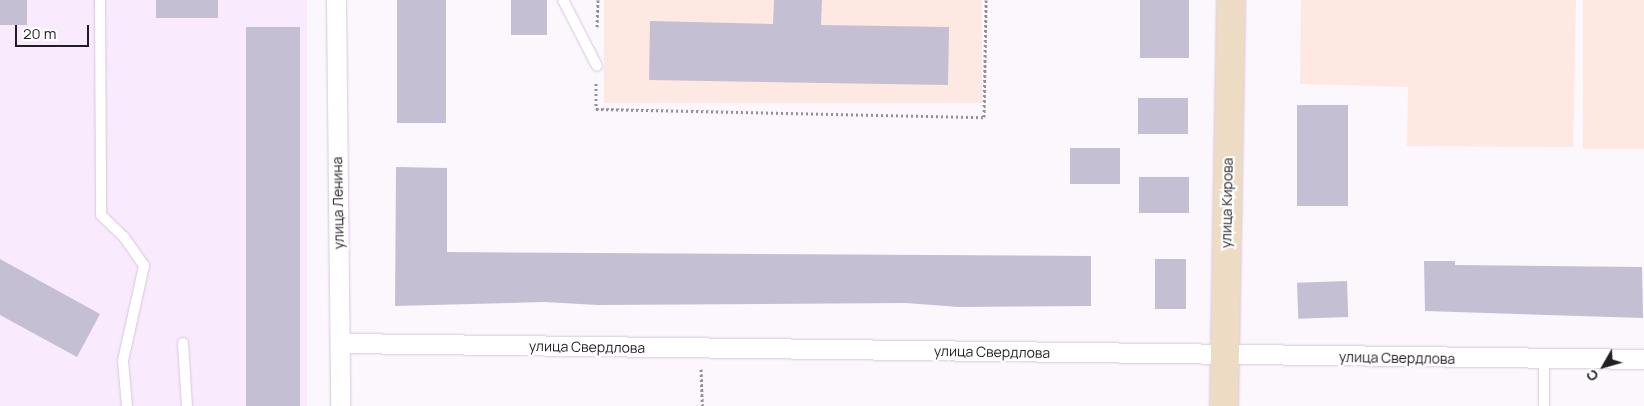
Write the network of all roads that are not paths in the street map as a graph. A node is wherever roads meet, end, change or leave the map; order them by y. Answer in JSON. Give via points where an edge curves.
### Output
{"nodes":[{"id":1,"x":100,"y":0,"type":"edge"},
{"id":2,"x":336,"y":0,"type":"edge"},
{"id":3,"x":563,"y":0,"type":"edge"},
{"id":4,"x":1231,"y":0,"type":"edge"},
{"id":5,"x":597,"y":66,"type":"dead end"},
{"id":6,"x":184,"y":342,"type":"dead end"},
{"id":7,"x":340,"y":343,"type":"junction"},
{"id":8,"x":1224,"y":355,"type":"junction"},
{"id":9,"x":1644,"y":358,"type":"edge"},
{"id":10,"x":1544,"y":360,"type":"junction"},
{"id":11,"x":127,"y":406,"type":"edge"},
{"id":12,"x":187,"y":406,"type":"edge"},
{"id":13,"x":340,"y":406,"type":"edge"},
{"id":14,"x":1224,"y":406,"type":"edge"},
{"id":15,"x":1544,"y":406,"type":"edge"}],
"edges":[{"from":1,"to":11,"type":"lane","via":[[101,215],[124,238],[144,266],[123,361]]},
{"from":2,"to":7,"type":"street","name":"улица Ленина"},
{"from":3,"to":5,"type":"lane"},
{"from":4,"to":8,"type":"street","name":"улица Кирова"},
{"from":6,"to":12,"type":"lane"},
{"from":7,"to":8,"type":"street","name":"улица Свердлова"},
{"from":7,"to":13,"type":"street","name":"улица Ленина"},
{"from":8,"to":10,"type":"street","name":"улица Свердлова"},
{"from":8,"to":14,"type":"street","name":"улица Кирова"},
{"from":9,"to":10,"type":"street","name":"улица Свердлова"},
{"from":10,"to":15,"type":"lane"}]}
